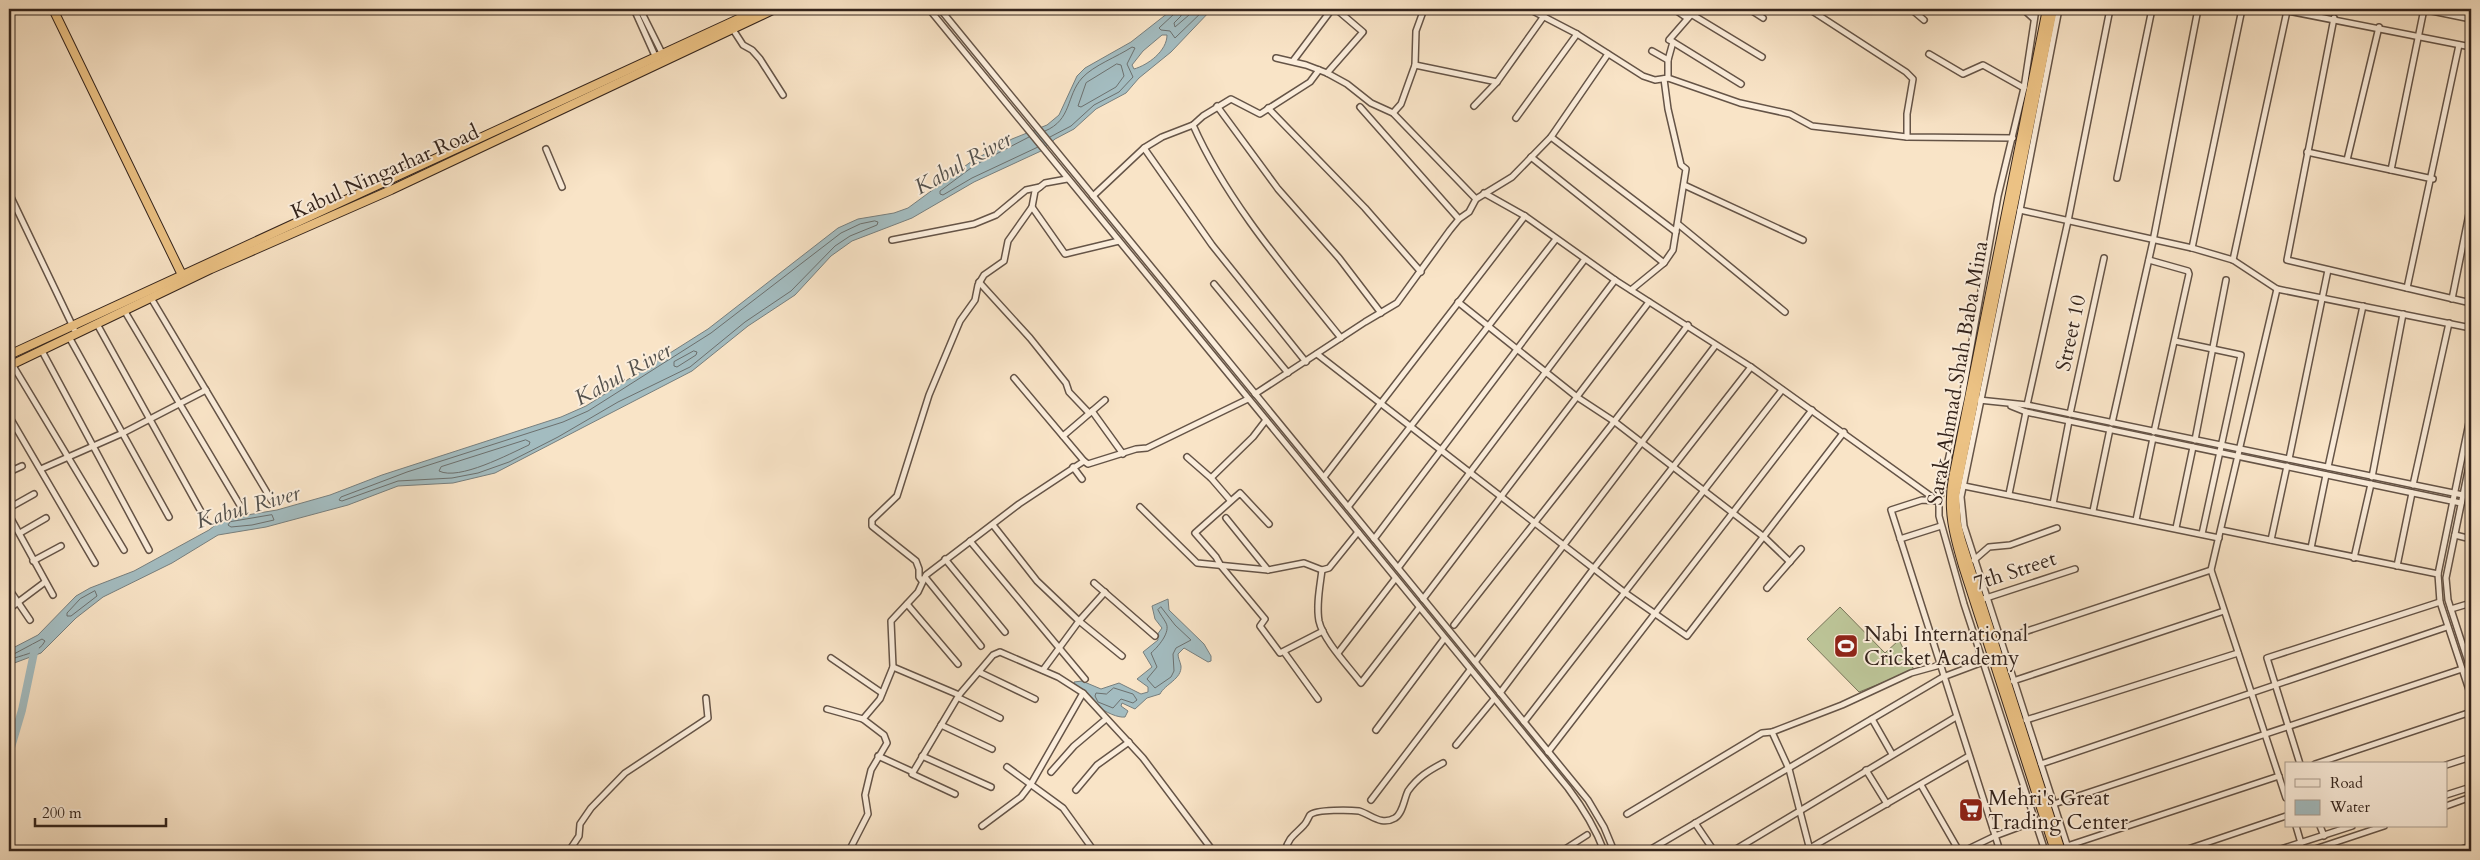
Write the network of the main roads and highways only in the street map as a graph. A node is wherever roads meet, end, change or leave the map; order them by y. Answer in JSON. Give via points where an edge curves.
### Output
{"nodes":[{"id":1,"x":53,"y":9,"type":"edge"},
{"id":2,"x":760,"y":9,"type":"edge"},
{"id":3,"x":775,"y":9,"type":"edge"},
{"id":4,"x":2047,"y":9,"type":"edge"},
{"id":5,"x":2053,"y":9,"type":"edge"},
{"id":6,"x":660,"y":59,"type":"junction"},
{"id":7,"x":183,"y":278,"type":"junction"},
{"id":8,"x":9,"y":355,"type":"edge"},
{"id":9,"x":10,"y":365,"type":"edge"},
{"id":10,"x":1972,"y":399,"type":"junction"},
{"id":11,"x":1980,"y":600,"type":"junction"},
{"id":12,"x":2066,"y":849,"type":"edge"},
{"id":13,"x":2055,"y":851,"type":"edge"}],
"edges":[{"from":1,"to":7,"type":"highway"},
{"from":2,"to":6,"type":"highway","name":"Kabul Ningarhar Road"},
{"from":3,"to":6,"type":"highway","name":"Kabul Ningarhar Road"},
{"from":4,"to":10,"type":"highway","name":"Sarak Ahmad Shah Baba Mina"},
{"from":5,"to":10,"type":"highway"},
{"from":6,"to":7,"type":"highway","name":"Kabul Ningarhar Road","via":[[392,190]]},
{"from":7,"to":8,"type":"highway","name":"Kabul Ningarhar Road"},
{"from":7,"to":9,"type":"highway","name":"Kabul Ningarhar Road","via":[[151,298]]},
{"from":10,"to":11,"type":"highway","via":[[1955,496],[1957,524]]},
{"from":11,"to":12,"type":"highway"},
{"from":11,"to":13,"type":"highway"}]}
